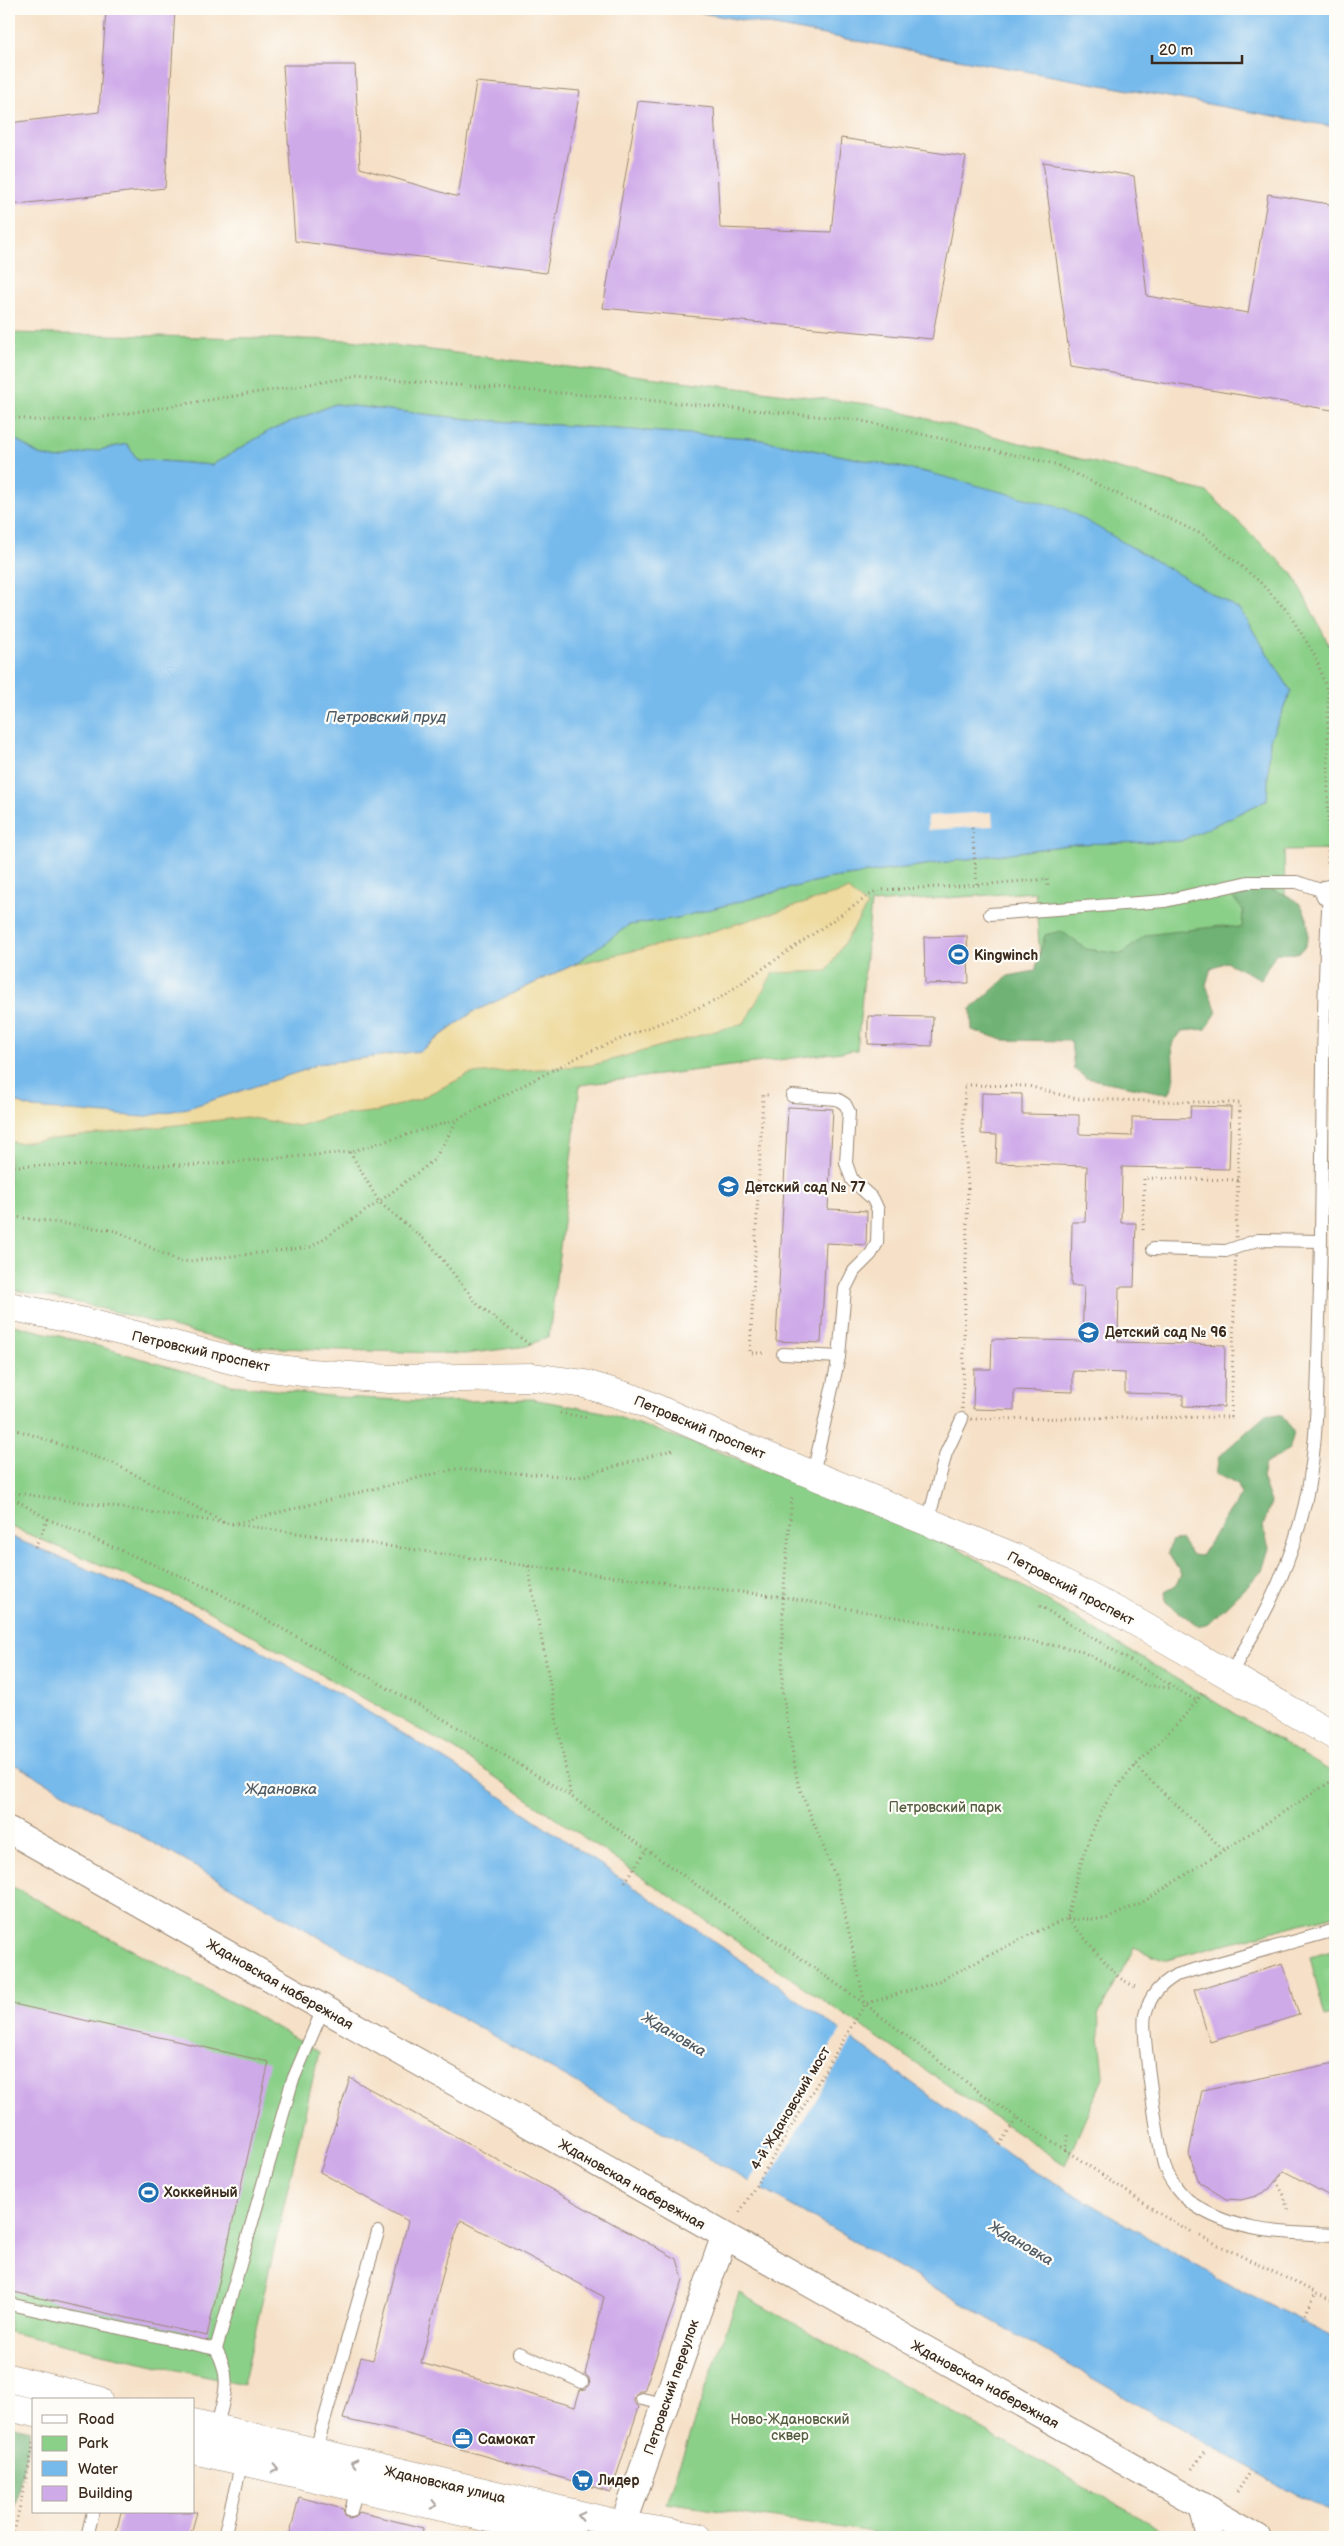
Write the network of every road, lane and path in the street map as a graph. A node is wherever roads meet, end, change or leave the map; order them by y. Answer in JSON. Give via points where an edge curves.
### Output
{"nodes":[{"id":1,"x":9,"y":417,"type":"edge"},
{"id":2,"x":972,"y":828,"type":"dead end"},
{"id":3,"x":977,"y":885,"type":"junction"},
{"id":4,"x":1332,"y":893,"type":"edge"},
{"id":5,"x":1049,"y":910,"type":"junction"},
{"id":6,"x":990,"y":914,"type":"dead end"},
{"id":7,"x":1330,"y":1036,"type":"edge"},
{"id":8,"x":792,"y":1096,"type":"joint"},
{"id":9,"x":458,"y":1119,"type":"junction"},
{"id":10,"x":350,"y":1152,"type":"junction"},
{"id":11,"x":9,"y":1166,"type":"edge"},
{"id":12,"x":1238,"y":1180,"type":"junction"},
{"id":13,"x":380,"y":1202,"type":"junction"},
{"id":14,"x":9,"y":1216,"type":"edge"},
{"id":15,"x":1322,"y":1241,"type":"junction"},
{"id":16,"x":1236,"y":1248,"type":"junction"},
{"id":17,"x":1153,"y":1249,"type":"joint"},
{"id":18,"x":9,"y":1306,"type":"edge"},
{"id":19,"x":534,"y":1348,"type":"dead end"},
{"id":20,"x":784,"y":1354,"type":"joint"},
{"id":21,"x":839,"y":1357,"type":"junction"},
{"id":22,"x":558,"y":1412,"type":"dead end"},
{"id":23,"x":592,"y":1419,"type":"dead end"},
{"id":24,"x":962,"y":1419,"type":"junction"},
{"id":25,"x":9,"y":1427,"type":"edge"},
{"id":26,"x":672,"y":1445,"type":"dead end"},
{"id":27,"x":802,"y":1482,"type":"junction"},
{"id":28,"x":9,"y":1492,"type":"edge"},
{"id":29,"x":9,"y":1496,"type":"edge"},
{"id":30,"x":48,"y":1519,"type":"junction"},
{"id":31,"x":928,"y":1520,"type":"junction"},
{"id":32,"x":229,"y":1525,"type":"junction"},
{"id":33,"x":35,"y":1546,"type":"dead end"},
{"id":34,"x":528,"y":1566,"type":"junction"},
{"id":35,"x":783,"y":1597,"type":"junction"},
{"id":36,"x":1032,"y":1601,"type":"dead end"},
{"id":37,"x":1229,"y":1676,"type":"junction"},
{"id":38,"x":1173,"y":1688,"type":"junction"},
{"id":39,"x":1204,"y":1690,"type":"dead end"},
{"id":40,"x":1196,"y":1701,"type":"junction"},
{"id":41,"x":1335,"y":1736,"type":"edge"},
{"id":42,"x":1135,"y":1766,"type":"junction"},
{"id":43,"x":1335,"y":1779,"type":"edge"},
{"id":44,"x":572,"y":1797,"type":"junction"},
{"id":45,"x":9,"y":1830,"type":"edge"},
{"id":46,"x":647,"y":1849,"type":"junction"},
{"id":47,"x":1224,"y":1850,"type":"junction"},
{"id":48,"x":625,"y":1882,"type":"dead end"},
{"id":49,"x":1067,"y":1918,"type":"junction"},
{"id":50,"x":1335,"y":1930,"type":"edge"},
{"id":51,"x":1151,"y":1997,"type":"junction"},
{"id":52,"x":865,"y":2004,"type":"junction"},
{"id":53,"x":323,"y":2009,"type":"junction"},
{"id":54,"x":1017,"y":2118,"type":"junction"},
{"id":55,"x":1069,"y":2132,"type":"dead end"},
{"id":56,"x":999,"y":2145,"type":"dead end"},
{"id":57,"x":1065,"y":2151,"type":"junction"},
{"id":58,"x":1276,"y":2180,"type":"dead end"},
{"id":59,"x":741,"y":2210,"type":"dead end"},
{"id":60,"x":378,"y":2232,"type":"dead end"},
{"id":61,"x":1289,"y":2233,"type":"junction"},
{"id":62,"x":1335,"y":2235,"type":"edge"},
{"id":63,"x":724,"y":2237,"type":"junction"},
{"id":64,"x":1316,"y":2293,"type":"junction"},
{"id":65,"x":1335,"y":2302,"type":"edge"},
{"id":66,"x":9,"y":2304,"type":"edge"},
{"id":67,"x":1303,"y":2319,"type":"dead end"},
{"id":68,"x":216,"y":2349,"type":"junction"},
{"id":69,"x":519,"y":2353,"type":"dead end"},
{"id":70,"x":9,"y":2378,"type":"edge"},
{"id":71,"x":582,"y":2382,"type":"dead end"},
{"id":72,"x":90,"y":2398,"type":"edge"},
{"id":73,"x":9,"y":2408,"type":"edge"},
{"id":74,"x":32,"y":2413,"type":"edge"},
{"id":75,"x":205,"y":2426,"type":"edge"},
{"id":76,"x":1206,"y":2449,"type":"dead end"},
{"id":77,"x":32,"y":2450,"type":"edge"},
{"id":78,"x":195,"y":2450,"type":"edge"},
{"id":79,"x":315,"y":2453,"type":"junction"},
{"id":80,"x":242,"y":2461,"type":"junction"},
{"id":81,"x":1196,"y":2464,"type":"dead end"},
{"id":82,"x":1249,"y":2474,"type":"dead end"},
{"id":83,"x":1238,"y":2490,"type":"dead end"},
{"id":84,"x":1202,"y":2506,"type":"junction"},
{"id":85,"x":93,"y":2514,"type":"edge"},
{"id":86,"x":621,"y":2531,"type":"edge"},
{"id":87,"x":13,"y":2537,"type":"edge"},
{"id":88,"x":87,"y":2537,"type":"edge"},
{"id":89,"x":224,"y":2537,"type":"edge"},
{"id":90,"x":572,"y":2537,"type":"edge"},
{"id":91,"x":697,"y":2537,"type":"edge"},
{"id":92,"x":1210,"y":2537,"type":"edge"},
{"id":93,"x":1257,"y":2537,"type":"edge"}],
"edges":[{"from":1,"to":4,"type":"path","via":[[85,420],[353,377],[858,420],[1055,464],[1203,535],[1259,581],[1288,612],[1314,654],[1328,692]]},
{"from":2,"to":3,"type":"path"},
{"from":3,"to":5,"type":"path","via":[[1047,879]]},
{"from":3,"to":9,"type":"path","via":[[877,890],[717,1000],[586,1053]]},
{"from":4,"to":5,"type":"lane","via":[[1297,882],[1248,882],[1165,902]]},
{"from":4,"to":7,"type":"lane"},
{"from":5,"to":6,"type":"lane"},
{"from":7,"to":15,"type":"lane"},
{"from":8,"to":20,"type":"path","via":[[763,1095],[750,1353]]},
{"from":8,"to":21,"type":"lane","via":[[837,1099],[845,1104],[849,1112],[846,1163],[852,1180],[873,1199],[878,1210],[877,1243],[854,1271],[845,1288]]},
{"from":9,"to":10,"type":"path"},
{"from":9,"to":13,"type":"path","via":[[434,1160]]},
{"from":10,"to":11,"type":"path","via":[[196,1165]]},
{"from":10,"to":13,"type":"path"},
{"from":12,"to":16,"type":"path"},
{"from":12,"to":17,"type":"path","via":[[1144,1178],[1142,1249]]},
{"from":12,"to":24,"type":"path","via":[[1240,1103],[1077,1099],[1028,1086],[965,1085],[963,1130],[968,1184]]},
{"from":13,"to":14,"type":"path","via":[[311,1247],[180,1262],[117,1231]]},
{"from":13,"to":19,"type":"path","via":[[431,1245],[478,1305]]},
{"from":15,"to":16,"type":"lane","via":[[1258,1240]]},
{"from":15,"to":37,"type":"lane","via":[[1311,1472],[1301,1522],[1272,1602]]},
{"from":16,"to":17,"type":"lane","via":[[1226,1251]]},
{"from":16,"to":24,"type":"path","via":[[1231,1418]]},
{"from":18,"to":27,"type":"street","name":"Петровский проспект","via":[[85,1322],[246,1364],[283,1370],[389,1379],[533,1377],[585,1384],[634,1399]]},
{"from":20,"to":21,"type":"lane"},
{"from":21,"to":27,"type":"lane"},
{"from":22,"to":23,"type":"path"},
{"from":24,"to":31,"type":"lane","via":[[946,1453]]},
{"from":25,"to":32,"type":"path","via":[[113,1463]]},
{"from":26,"to":32,"type":"path","via":[[680,1448],[579,1477],[454,1469]]},
{"from":27,"to":31,"type":"street","name":"Петровский проспект"},
{"from":27,"to":35,"type":"path"},
{"from":28,"to":32,"type":"path"},
{"from":29,"to":30,"type":"path"},
{"from":30,"to":33,"type":"path"},
{"from":30,"to":44,"type":"path","via":[[215,1591],[468,1733]]},
{"from":31,"to":37,"type":"street","name":"Петровский проспект","via":[[1014,1557]]},
{"from":32,"to":34,"type":"path"},
{"from":34,"to":35,"type":"path"},
{"from":34,"to":44,"type":"path"},
{"from":35,"to":38,"type":"path","via":[[1079,1650],[1145,1685]]},
{"from":35,"to":52,"type":"path","via":[[782,1689],[798,1784],[838,1883]]},
{"from":36,"to":38,"type":"path"},
{"from":37,"to":41,"type":"street","name":"Петровский проспект"},
{"from":38,"to":40,"type":"path"},
{"from":39,"to":40,"type":"path"},
{"from":40,"to":42,"type":"path","via":[[1172,1731]]},
{"from":42,"to":47,"type":"path"},
{"from":42,"to":49,"type":"path","via":[[1114,1791],[1097,1822]]},
{"from":43,"to":47,"type":"path"},
{"from":44,"to":46,"type":"path"},
{"from":45,"to":53,"type":"street","name":"Ждановская набережная"},
{"from":46,"to":48,"type":"path"},
{"from":46,"to":52,"type":"path"},
{"from":47,"to":49,"type":"path","via":[[1143,1902],[1106,1919]]},
{"from":49,"to":51,"type":"path","via":[[1118,1977]]},
{"from":49,"to":52,"type":"path","via":[[937,1982]]},
{"from":50,"to":51,"type":"lane","via":[[1176,1975],[1161,1984]]},
{"from":51,"to":61,"type":"lane","via":[[1145,2017],[1145,2040],[1165,2168],[1173,2182],[1193,2204],[1233,2223],[1269,2232]]},
{"from":52,"to":54,"type":"path"},
{"from":52,"to":59,"type":"path","name":"4-й Ждановский мост"},
{"from":53,"to":63,"type":"street","name":"Ждановская набережная"},
{"from":53,"to":68,"type":"lane","via":[[292,2082]]},
{"from":54,"to":56,"type":"path"},
{"from":54,"to":57,"type":"path"},
{"from":55,"to":57,"type":"path"},
{"from":57,"to":64,"type":"path","via":[[1163,2216]]},
{"from":58,"to":61,"type":"path","via":[[1289,2213]]},
{"from":60,"to":79,"type":"lane"},
{"from":61,"to":62,"type":"lane"},
{"from":63,"to":84,"type":"street","name":"Ждановская набережная"},
{"from":63,"to":86,"type":"street","name":"Петровский переулок","via":[[654,2401]]},
{"from":64,"to":65,"type":"path"},
{"from":64,"to":67,"type":"path"},
{"from":66,"to":68,"type":"lane"},
{"from":68,"to":75,"type":"lane","via":[[225,2365],[226,2382]]},
{"from":69,"to":71,"type":"lane"},
{"from":70,"to":72,"type":"street"},
{"from":73,"to":74,"type":"street"},
{"from":75,"to":79,"type":"street","name":"Ждановская улица"},
{"from":76,"to":81,"type":"path"},
{"from":77,"to":87,"type":"path"},
{"from":78,"to":80,"type":"street","name":"Ждановская улица"},
{"from":86,"to":79,"type":"street","name":"Ждановская улица","one_way":true},
{"from":80,"to":89,"type":"lane"},
{"from":80,"to":90,"type":"street","name":"Ждановская улица","one_way":true,"via":[[354,2499]]},
{"from":82,"to":83,"type":"path"},
{"from":84,"to":92,"type":"street"},
{"from":84,"to":93,"type":"street","name":"Ждановская набережная"},
{"from":85,"to":88,"type":"lane"},
{"from":86,"to":91,"type":"street","name":"Ждановская улица"}]}
